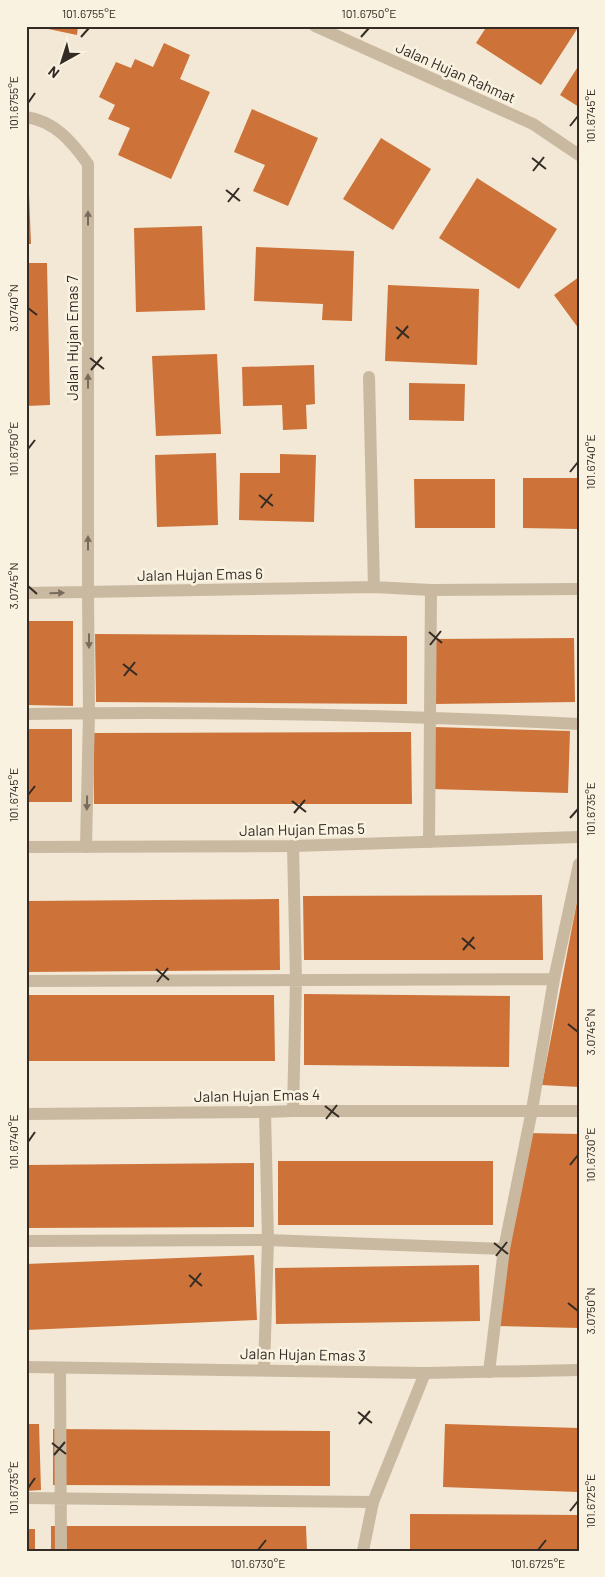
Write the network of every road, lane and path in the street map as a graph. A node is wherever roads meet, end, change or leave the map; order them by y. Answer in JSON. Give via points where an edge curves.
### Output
{"nodes":[{"id":1,"x":316,"y":26,"type":"edge"},
{"id":2,"x":26,"y":116,"type":"edge"},
{"id":3,"x":579,"y":155,"type":"edge"},
{"id":4,"x":369,"y":377,"type":"dead end"},
{"id":5,"x":374,"y":587,"type":"junction"},
{"id":6,"x":579,"y":589,"type":"edge"},
{"id":7,"x":431,"y":590,"type":"junction"},
{"id":8,"x":88,"y":592,"type":"junction"},
{"id":9,"x":26,"y":593,"type":"edge"},
{"id":10,"x":89,"y":713,"type":"junction"},
{"id":11,"x":26,"y":714,"type":"edge"},
{"id":12,"x":430,"y":717,"type":"junction"},
{"id":13,"x":579,"y":724,"type":"edge"},
{"id":14,"x":579,"y":836,"type":"edge"},
{"id":15,"x":429,"y":842,"type":"junction"},
{"id":16,"x":293,"y":846,"type":"junction"},
{"id":17,"x":26,"y":847,"type":"edge"},
{"id":18,"x":86,"y":847,"type":"junction"},
{"id":19,"x":579,"y":864,"type":"edge"},
{"id":20,"x":554,"y":979,"type":"junction"},
{"id":21,"x":296,"y":980,"type":"junction"},
{"id":22,"x":26,"y":981,"type":"edge"},
{"id":23,"x":293,"y":1110,"type":"junction"},
{"id":24,"x":532,"y":1110,"type":"junction"},
{"id":25,"x":579,"y":1111,"type":"edge"},
{"id":26,"x":265,"y":1112,"type":"junction"},
{"id":27,"x":26,"y":1114,"type":"edge"},
{"id":28,"x":268,"y":1240,"type":"junction"},
{"id":29,"x":26,"y":1241,"type":"edge"},
{"id":30,"x":504,"y":1249,"type":"junction"},
{"id":31,"x":26,"y":1368,"type":"edge"},
{"id":32,"x":60,"y":1368,"type":"junction"},
{"id":33,"x":264,"y":1370,"type":"junction"},
{"id":34,"x":579,"y":1370,"type":"edge"},
{"id":35,"x":489,"y":1372,"type":"junction"},
{"id":36,"x":425,"y":1373,"type":"junction"},
{"id":37,"x":61,"y":1497,"type":"junction"},
{"id":38,"x":26,"y":1498,"type":"edge"},
{"id":39,"x":373,"y":1502,"type":"junction"},
{"id":40,"x":62,"y":1551,"type":"edge"},
{"id":41,"x":363,"y":1551,"type":"edge"}],
"edges":[{"from":1,"to":3,"type":"street","name":"Jalan Hujan Rahmat","via":[[533,124]]},
{"from":8,"to":2,"type":"street","name":"Jalan Hujan Emas 7","one_way":true,"via":[[88,164],[70,140],[52,126]]},
{"from":4,"to":5,"type":"street"},
{"from":5,"to":7,"type":"street","name":"Jalan Hujan Emas 6"},
{"from":5,"to":8,"type":"street","name":"Jalan Hujan Emas 6"},
{"from":6,"to":7,"type":"street","name":"Jalan Hujan Emas 6"},
{"from":7,"to":12,"type":"street"},
{"from":9,"to":8,"type":"street","name":"Jalan Hujan Emas 6","one_way":true},
{"from":8,"to":10,"type":"street","name":"Jalan Hujan Emas 7","one_way":true},
{"from":10,"to":11,"type":"street"},
{"from":10,"to":12,"type":"street"},
{"from":10,"to":18,"type":"street","name":"Jalan Hujan Emas 7","one_way":true},
{"from":12,"to":13,"type":"street"},
{"from":12,"to":15,"type":"street"},
{"from":14,"to":15,"type":"street","name":"Jalan Hujan Emas 5"},
{"from":15,"to":16,"type":"street","name":"Jalan Hujan Emas 5"},
{"from":16,"to":18,"type":"street","name":"Jalan Hujan Emas 5"},
{"from":16,"to":21,"type":"street"},
{"from":17,"to":18,"type":"street","name":"Jalan Hujan Emas 5"},
{"from":19,"to":20,"type":"street"},
{"from":20,"to":21,"type":"street"},
{"from":20,"to":24,"type":"street"},
{"from":21,"to":22,"type":"street"},
{"from":21,"to":23,"type":"street"},
{"from":23,"to":24,"type":"street","name":"Jalan Hujan Emas 4"},
{"from":23,"to":26,"type":"street","name":"Jalan Hujan Emas 4"},
{"from":24,"to":25,"type":"street","name":"Jalan Hujan Emas 4"},
{"from":24,"to":30,"type":"street"},
{"from":26,"to":27,"type":"street","name":"Jalan Hujan Emas 4"},
{"from":26,"to":28,"type":"street"},
{"from":28,"to":29,"type":"street"},
{"from":28,"to":30,"type":"street"},
{"from":28,"to":33,"type":"street"},
{"from":30,"to":35,"type":"street"},
{"from":31,"to":32,"type":"street","name":"Jalan Hujan Emas 3"},
{"from":32,"to":33,"type":"street","name":"Jalan Hujan Emas 3"},
{"from":32,"to":37,"type":"street"},
{"from":33,"to":36,"type":"street","name":"Jalan Hujan Emas 3"},
{"from":34,"to":35,"type":"street","name":"Jalan Hujan Emas 3"},
{"from":35,"to":36,"type":"street","name":"Jalan Hujan Emas 3"},
{"from":36,"to":39,"type":"street"},
{"from":37,"to":38,"type":"street"},
{"from":37,"to":39,"type":"street"},
{"from":37,"to":40,"type":"street"},
{"from":39,"to":41,"type":"street"}]}
